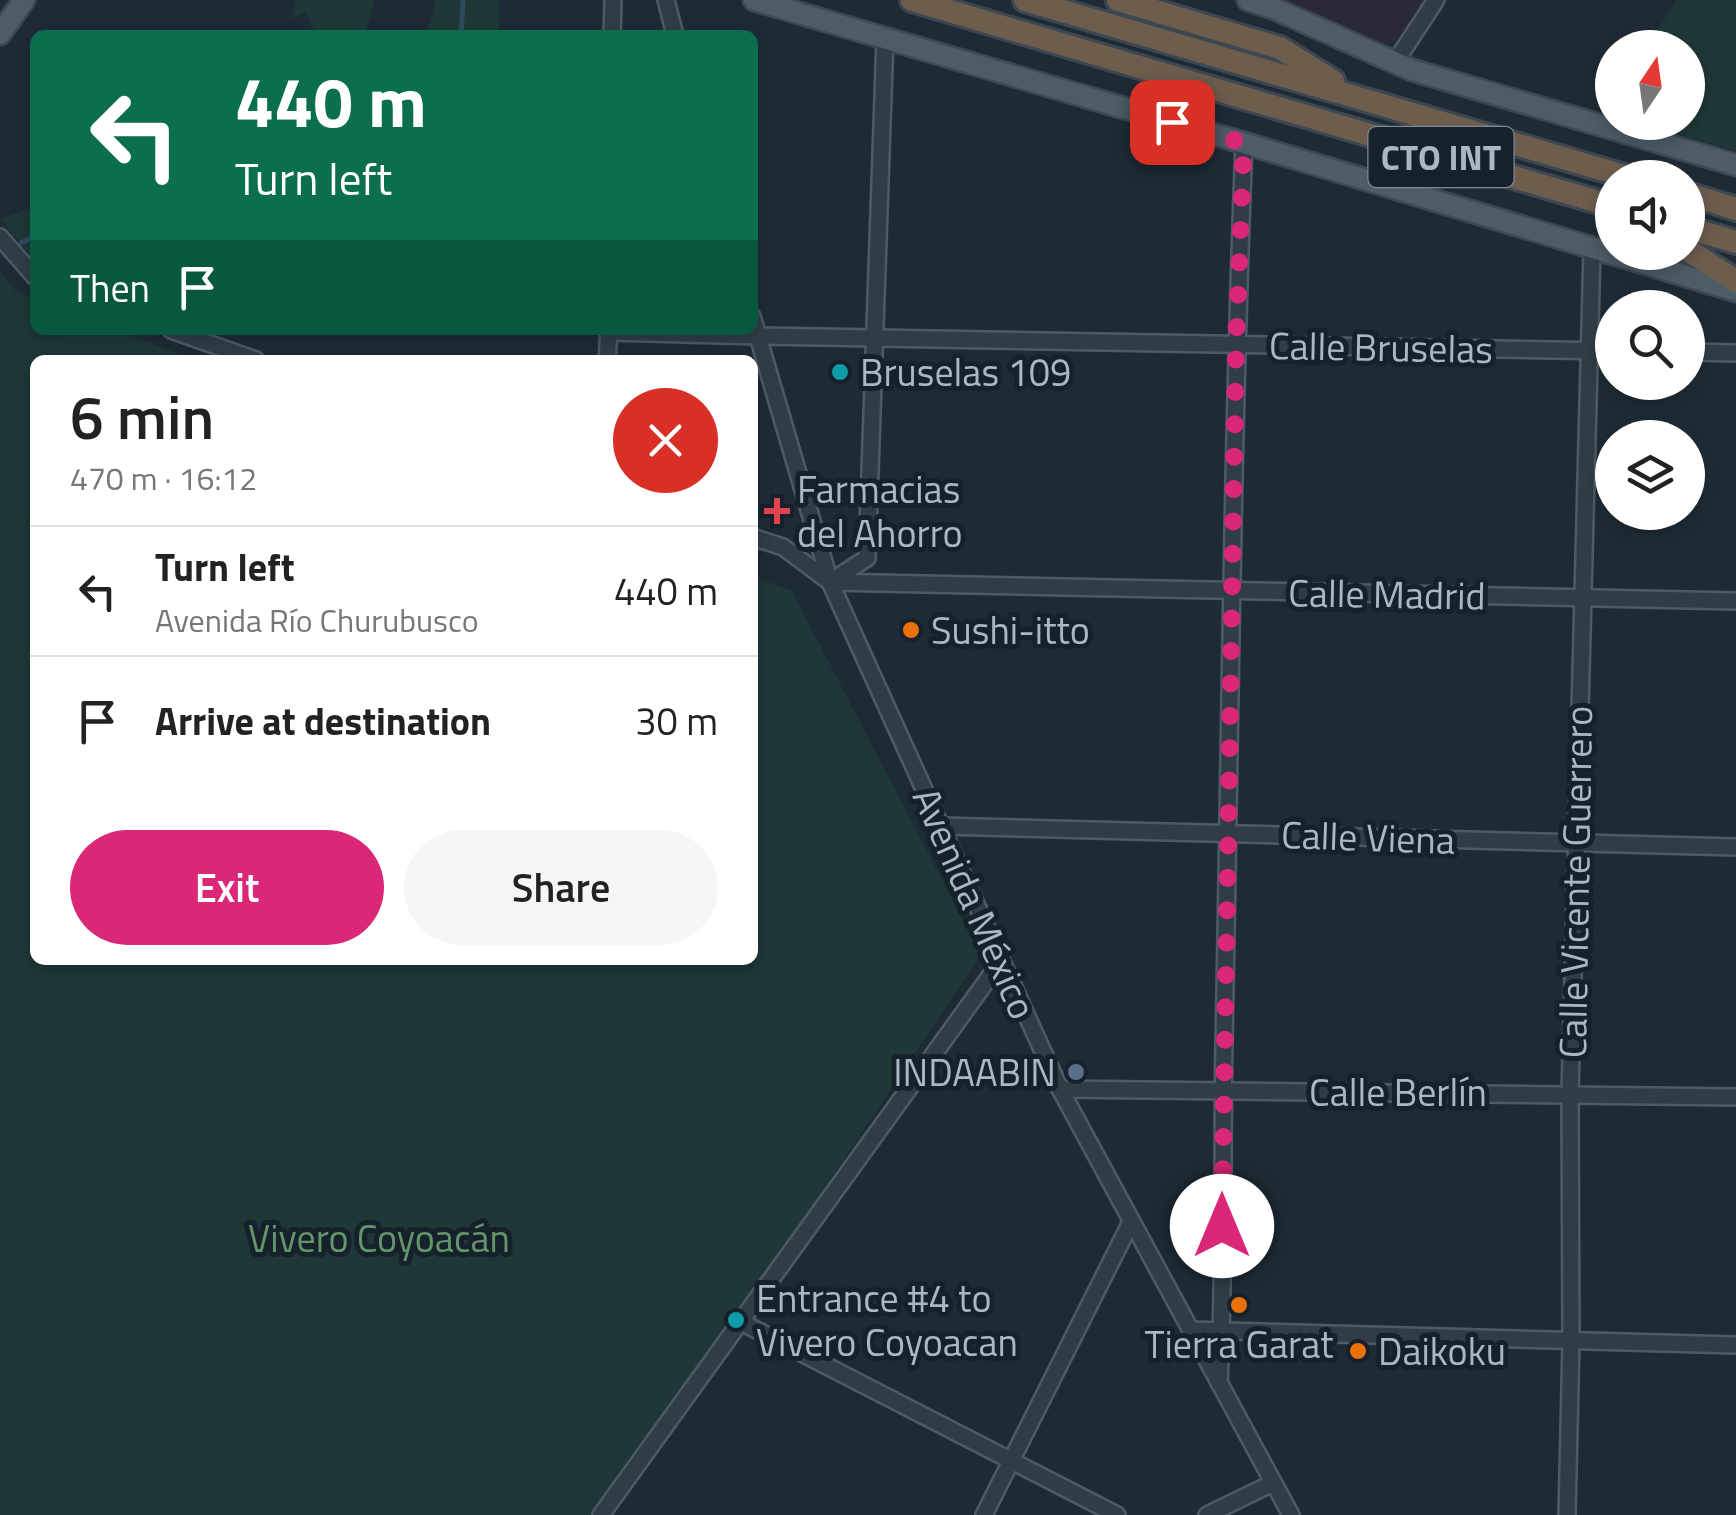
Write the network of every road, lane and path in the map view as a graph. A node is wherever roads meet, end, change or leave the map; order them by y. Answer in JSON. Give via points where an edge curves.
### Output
{"nodes":[{"id":1,"x":24,"y":0,"type":"edge"},
{"id":2,"x":612,"y":0,"type":"edge"},
{"id":3,"x":666,"y":0,"type":"edge"},
{"id":4,"x":912,"y":0,"type":"edge"},
{"id":5,"x":1026,"y":0,"type":"edge"},
{"id":6,"x":1118,"y":0,"type":"edge"},
{"id":7,"x":1248,"y":0,"type":"edge"},
{"id":8,"x":1436,"y":0,"type":"edge"},
{"id":9,"x":765,"y":2,"type":"edge"},
{"id":10,"x":612,"y":30,"type":"edge"},
{"id":11,"x":674,"y":30,"type":"edge"},
{"id":12,"x":0,"y":34,"type":"edge"},
{"id":13,"x":884,"y":38,"type":"junction"},
{"id":14,"x":1394,"y":64,"type":"junction"},
{"id":15,"x":1357,"y":96,"type":"junction"},
{"id":16,"x":1244,"y":143,"type":"junction"},
{"id":17,"x":1736,"y":166,"type":"edge"},
{"id":18,"x":1595,"y":167,"type":"edge"},
{"id":19,"x":1705,"y":199,"type":"edge"},
{"id":20,"x":1595,"y":201,"type":"edge"},
{"id":21,"x":1736,"y":208,"type":"edge"},
{"id":22,"x":1705,"y":233,"type":"edge"},
{"id":23,"x":0,"y":237,"type":"edge"},
{"id":24,"x":1736,"y":242,"type":"edge"},
{"id":25,"x":1592,"y":248,"type":"junction"},
{"id":26,"x":1705,"y":261,"type":"edge"},
{"id":27,"x":30,"y":270,"type":"edge"},
{"id":28,"x":1736,"y":282,"type":"edge"},
{"id":29,"x":1736,"y":291,"type":"edge"},
{"id":30,"x":185,"y":335,"type":"edge"},
{"id":31,"x":728,"y":335,"type":"edge"},
{"id":32,"x":758,"y":336,"type":"junction"},
{"id":33,"x":874,"y":338,"type":"junction"},
{"id":34,"x":1236,"y":344,"type":"junction"},
{"id":35,"x":1589,"y":350,"type":"junction"},
{"id":36,"x":1595,"y":350,"type":"edge"},
{"id":37,"x":1705,"y":352,"type":"edge"},
{"id":38,"x":1736,"y":353,"type":"edge"},
{"id":39,"x":242,"y":355,"type":"edge"},
{"id":40,"x":758,"y":538,"type":"edge"},
{"id":41,"x":830,"y":582,"type":"junction"},
{"id":42,"x":1232,"y":591,"type":"junction"},
{"id":43,"x":1582,"y":598,"type":"junction"},
{"id":44,"x":1736,"y":602,"type":"edge"},
{"id":45,"x":940,"y":826,"type":"junction"},
{"id":46,"x":1228,"y":834,"type":"junction"},
{"id":47,"x":1576,"y":843,"type":"junction"},
{"id":48,"x":1736,"y":847,"type":"edge"},
{"id":49,"x":1001,"y":962,"type":"junction"},
{"id":50,"x":1060,"y":1089,"type":"junction"},
{"id":51,"x":1223,"y":1091,"type":"junction"},
{"id":52,"x":1570,"y":1094,"type":"junction"},
{"id":53,"x":1736,"y":1097,"type":"edge"},
{"id":54,"x":1131,"y":1222,"type":"junction"},
{"id":55,"x":740,"y":1322,"type":"junction"},
{"id":56,"x":1190,"y":1330,"type":"junction"},
{"id":57,"x":1222,"y":1332,"type":"junction"},
{"id":58,"x":1571,"y":1342,"type":"junction"},
{"id":59,"x":1736,"y":1345,"type":"edge"},
{"id":60,"x":1219,"y":1384,"type":"junction"},
{"id":61,"x":1012,"y":1460,"type":"junction"},
{"id":62,"x":1273,"y":1482,"type":"junction"},
{"id":63,"x":601,"y":1515,"type":"edge"},
{"id":64,"x":984,"y":1515,"type":"edge"},
{"id":65,"x":1118,"y":1515,"type":"edge"},
{"id":66,"x":1207,"y":1515,"type":"edge"},
{"id":67,"x":1291,"y":1515,"type":"edge"},
{"id":68,"x":1567,"y":1515,"type":"edge"}],
"edges":[{"from":1,"to":12,"type":"main road"},
{"from":2,"to":10,"type":"street"},
{"from":3,"to":11,"type":"street"},
{"from":4,"to":20,"type":"highway","number":"CTO INT"},
{"from":5,"to":15,"type":"highway","number":"CTO INT"},
{"from":6,"to":15,"type":"highway","via":[[1280,48]]},
{"from":7,"to":14,"type":"main road","number":"CTO INT"},
{"from":8,"to":14,"type":"street"},
{"from":9,"to":13,"type":"main road","number":"CTO INT"},
{"from":13,"to":16,"type":"main road","number":"CTO INT"},
{"from":13,"to":33,"type":"street"},
{"from":14,"to":17,"type":"main road","number":"CTO INT"},
{"from":15,"to":18,"type":"highway","number":"CTO INT"},
{"from":16,"to":25,"type":"main road","number":"CTO INT"},
{"from":16,"to":34,"type":"street"},
{"from":19,"to":21,"type":"highway"},
{"from":22,"to":24,"type":"highway"},
{"from":23,"to":27,"type":"street"},
{"from":25,"to":29,"type":"main road","number":"CTO INT"},
{"from":25,"to":35,"type":"street","name":"Calle Vicente Guerrero"},
{"from":26,"to":28,"type":"highway"},
{"from":30,"to":39,"type":"street"},
{"from":31,"to":32,"type":"street","name":"Calle Bruselas"},
{"from":32,"to":33,"type":"street","name":"Calle Bruselas"},
{"from":32,"to":41,"type":"street","name":"Avenida México"},
{"from":33,"to":34,"type":"street","name":"Calle Bruselas"},
{"from":33,"to":41,"type":"street","via":[[868,558]]},
{"from":34,"to":35,"type":"street","name":"Calle Bruselas"},
{"from":34,"to":42,"type":"street"},
{"from":35,"to":36,"type":"street","name":"Calle Bruselas"},
{"from":35,"to":43,"type":"street","name":"Calle Vicente Guerrero"},
{"from":37,"to":38,"type":"street"},
{"from":40,"to":41,"type":"street"},
{"from":41,"to":42,"type":"street","name":"Calle Madrid"},
{"from":41,"to":45,"type":"street","name":"Avenida México"},
{"from":42,"to":43,"type":"street","name":"Calle Madrid"},
{"from":42,"to":46,"type":"street"},
{"from":43,"to":44,"type":"street","name":"Calle Madrid"},
{"from":43,"to":47,"type":"street","name":"Calle Vicente Guerrero"},
{"from":45,"to":46,"type":"street","name":"Calle Viena"},
{"from":45,"to":49,"type":"street","name":"Avenida México"},
{"from":46,"to":47,"type":"street","name":"Calle Viena"},
{"from":46,"to":51,"type":"street"},
{"from":47,"to":48,"type":"street","name":"Calle Viena"},
{"from":47,"to":52,"type":"street","name":"Calle Vicente Guerrero"},
{"from":49,"to":50,"type":"street","name":"Avenida México"},
{"from":49,"to":55,"type":"street"},
{"from":50,"to":51,"type":"street","name":"Calle Berlín"},
{"from":50,"to":54,"type":"street","name":"Avenida México"},
{"from":51,"to":52,"type":"street","name":"Calle Berlín"},
{"from":51,"to":57,"type":"street"},
{"from":52,"to":53,"type":"street","name":"Calle Berlín"},
{"from":52,"to":58,"type":"street","name":"Calle Vicente Guerrero"},
{"from":54,"to":56,"type":"street","name":"Avenida México"},
{"from":54,"to":61,"type":"street"},
{"from":55,"to":61,"type":"street"},
{"from":55,"to":63,"type":"street"},
{"from":56,"to":57,"type":"street"},
{"from":56,"to":60,"type":"street","name":"Avenida México"},
{"from":57,"to":58,"type":"street"},
{"from":57,"to":60,"type":"street"},
{"from":58,"to":59,"type":"street"},
{"from":58,"to":68,"type":"street","name":"Calle Vicente Guerrero"},
{"from":60,"to":62,"type":"street","name":"Avenida México"},
{"from":61,"to":64,"type":"street"},
{"from":61,"to":65,"type":"street"},
{"from":62,"to":66,"type":"street"},
{"from":62,"to":67,"type":"street","name":"Avenida México"}]}
